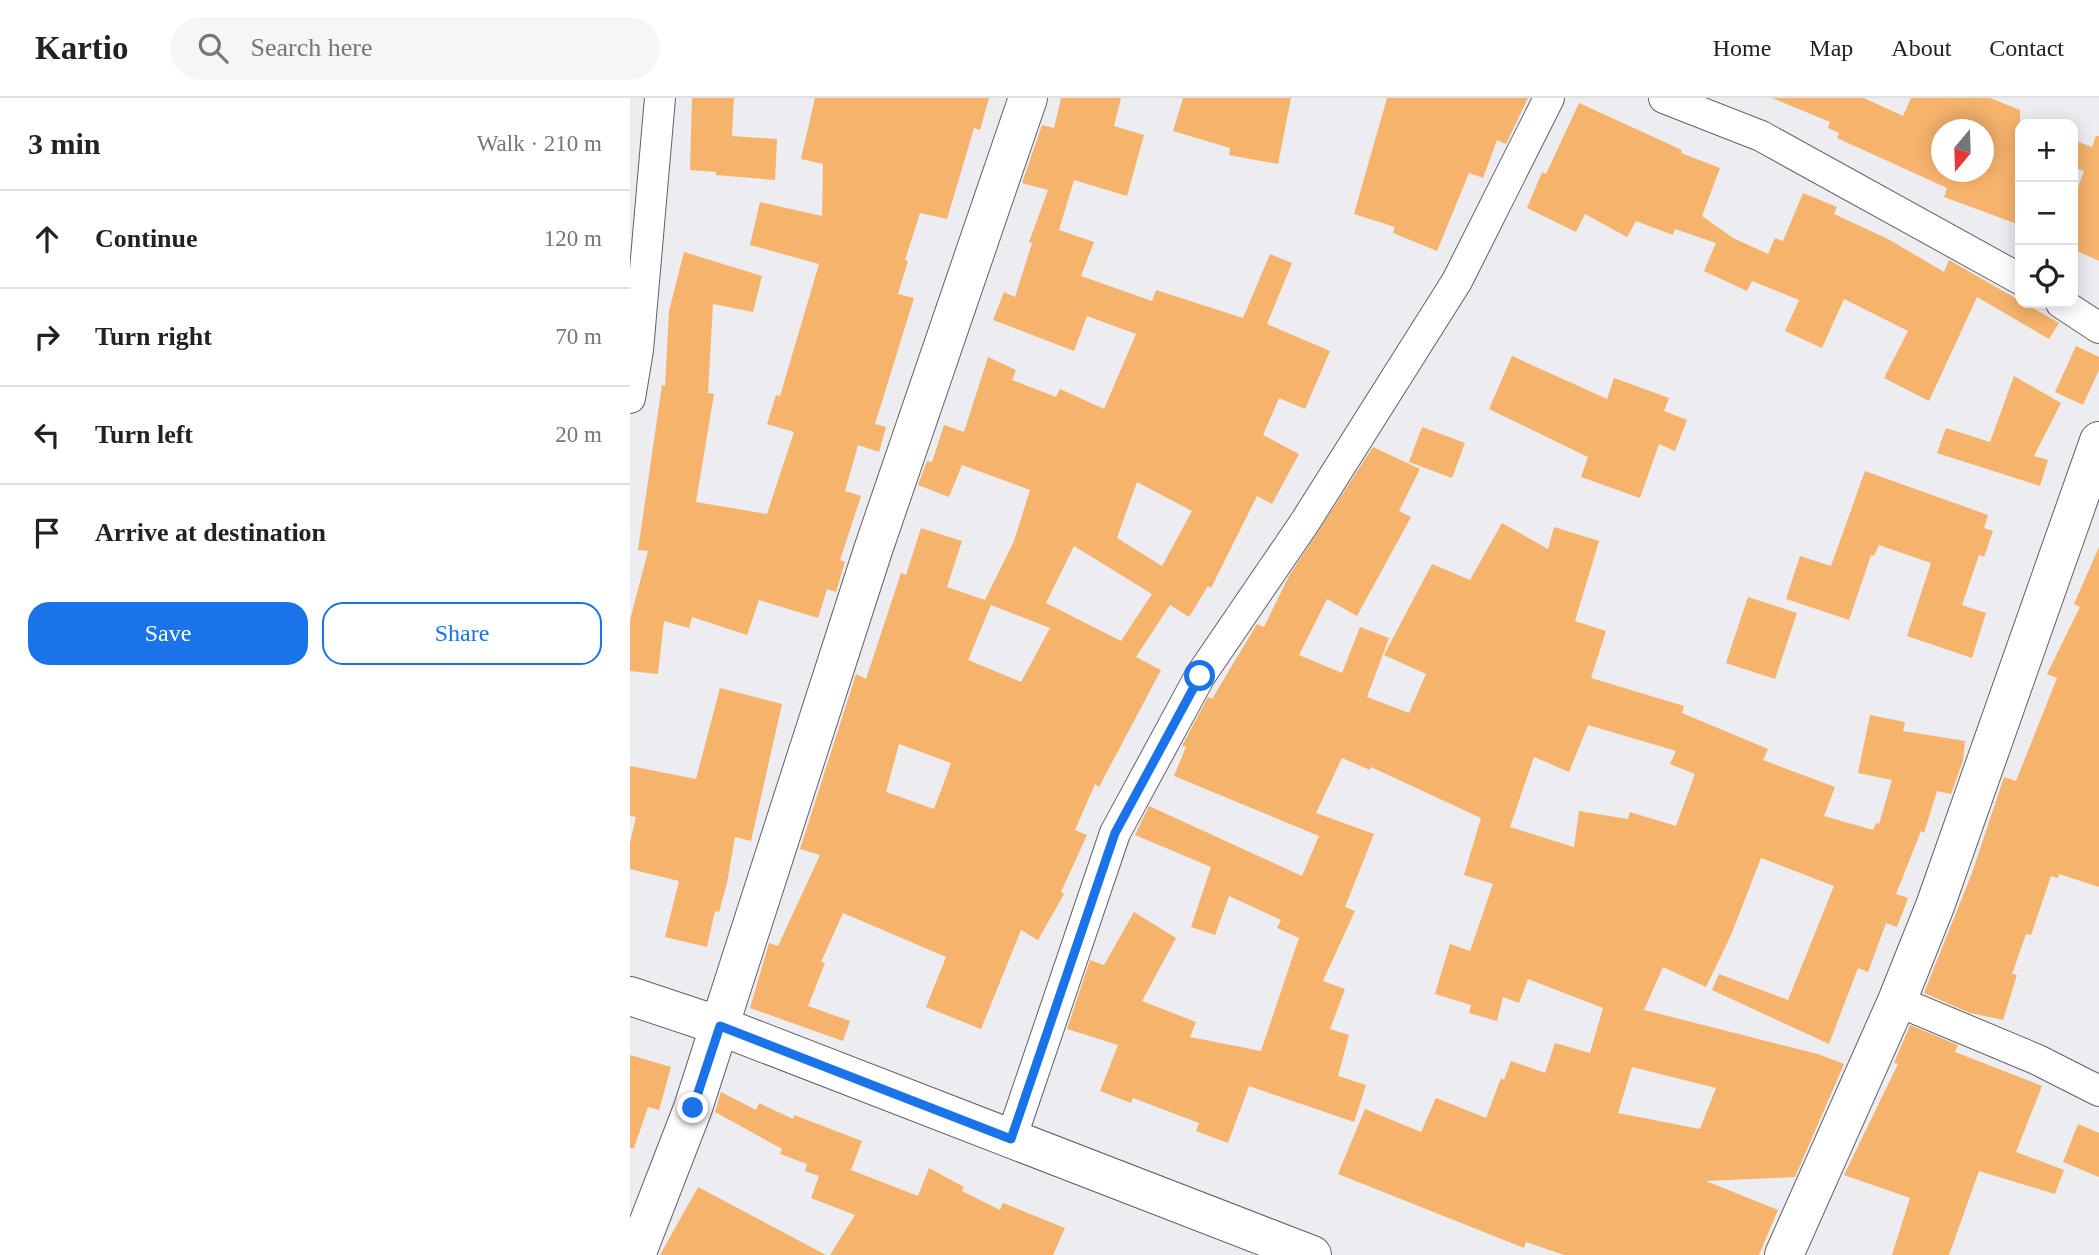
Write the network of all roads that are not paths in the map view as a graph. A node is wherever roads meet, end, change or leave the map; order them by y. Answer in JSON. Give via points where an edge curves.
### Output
{"nodes":[{"id":1,"x":660,"y":98,"type":"edge"},
{"id":2,"x":1028,"y":98,"type":"edge"},
{"id":3,"x":1549,"y":98,"type":"edge"},
{"id":4,"x":1664,"y":98,"type":"edge"},
{"id":5,"x":2015,"y":276,"type":"edge"},
{"id":6,"x":2069,"y":308,"type":"edge"},
{"id":7,"x":2099,"y":328,"type":"edge"},
{"id":8,"x":634,"y":350,"type":"edge"},
{"id":9,"x":630,"y":398,"type":"edge"},
{"id":10,"x":2099,"y":441,"type":"edge"},
{"id":11,"x":630,"y":996,"type":"edge"},
{"id":12,"x":1897,"y":1001,"type":"junction"},
{"id":13,"x":720,"y":1026,"type":"junction"},
{"id":14,"x":2099,"y":1091,"type":"edge"},
{"id":15,"x":1011,"y":1139,"type":"junction"},
{"id":16,"x":636,"y":1255,"type":"edge"},
{"id":17,"x":1312,"y":1255,"type":"edge"},
{"id":18,"x":1784,"y":1255,"type":"edge"}],
"edges":[{"from":1,"to":8,"type":"street"},
{"from":2,"to":13,"type":"street","via":[[873,550]]},
{"from":3,"to":15,"type":"street","via":[[1457,281],[1305,522],[1200,676],[1115,833]]},
{"from":4,"to":5,"type":"street","via":[[1761,136]]},
{"from":6,"to":7,"type":"street"},
{"from":8,"to":9,"type":"street"},
{"from":10,"to":12,"type":"street","via":[[1935,906]]},
{"from":11,"to":13,"type":"street"},
{"from":12,"to":14,"type":"street","via":[[2038,1059]]},
{"from":12,"to":18,"type":"street"},
{"from":13,"to":15,"type":"street"},
{"from":13,"to":16,"type":"street"},
{"from":15,"to":17,"type":"street"}]}
